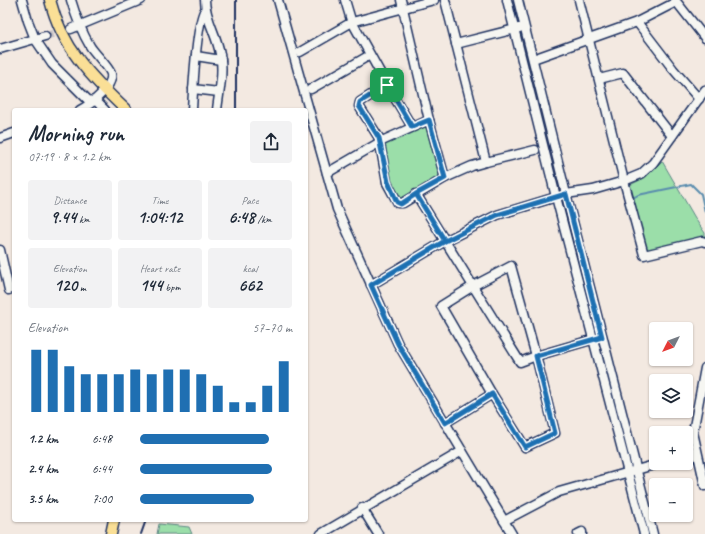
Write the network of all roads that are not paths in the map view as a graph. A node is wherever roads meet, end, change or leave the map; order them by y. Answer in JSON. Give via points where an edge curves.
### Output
{"nodes":[{"id":1,"x":22,"y":0,"type":"edge"},
{"id":2,"x":50,"y":0,"type":"edge"},
{"id":3,"x":71,"y":0,"type":"edge"},
{"id":4,"x":141,"y":0,"type":"edge"},
{"id":5,"x":205,"y":0,"type":"edge"},
{"id":6,"x":278,"y":0,"type":"edge"},
{"id":7,"x":346,"y":0,"type":"edge"},
{"id":8,"x":434,"y":0,"type":"edge"},
{"id":9,"x":445,"y":0,"type":"edge"},
{"id":10,"x":507,"y":0,"type":"edge"},
{"id":11,"x":518,"y":0,"type":"edge"},
{"id":12,"x":581,"y":1,"type":"edge"},
{"id":13,"x":676,"y":1,"type":"edge"},
{"id":14,"x":402,"y":4,"type":"edge"},
{"id":15,"x":205,"y":10,"type":"junction"},
{"id":16,"x":352,"y":22,"type":"junction"},
{"id":17,"x":637,"y":22,"type":"junction"},
{"id":18,"x":525,"y":26,"type":"junction"},
{"id":19,"x":75,"y":27,"type":"junction"},
{"id":20,"x":514,"y":29,"type":"junction"},
{"id":21,"x":45,"y":36,"type":"tunnel mouth"},
{"id":22,"x":705,"y":38,"type":"edge"},
{"id":23,"x":35,"y":39,"type":"junction"},
{"id":24,"x":589,"y":40,"type":"junction"},
{"id":25,"x":456,"y":44,"type":"junction"},
{"id":26,"x":1,"y":47,"type":"edge"},
{"id":27,"x":300,"y":52,"type":"dead end"},
{"id":28,"x":370,"y":55,"type":"junction"},
{"id":29,"x":196,"y":56,"type":"junction"},
{"id":30,"x":533,"y":59,"type":"junction"},
{"id":31,"x":221,"y":60,"type":"junction"},
{"id":32,"x":599,"y":79,"type":"junction"},
{"id":33,"x":387,"y":85,"type":"junction"},
{"id":34,"x":193,"y":89,"type":"junction"},
{"id":35,"x":311,"y":89,"type":"dead end"},
{"id":36,"x":104,"y":90,"type":"junction"},
{"id":37,"x":705,"y":90,"type":"edge"},
{"id":38,"x":219,"y":92,"type":"junction"},
{"id":39,"x":699,"y":99,"type":"junction"},
{"id":40,"x":93,"y":101,"type":"junction"},
{"id":41,"x":83,"y":108,"type":"edge"},
{"id":42,"x":103,"y":108,"type":"edge"},
{"id":43,"x":124,"y":108,"type":"edge"},
{"id":44,"x":192,"y":108,"type":"edge"},
{"id":45,"x":217,"y":108,"type":"edge"},
{"id":46,"x":429,"y":120,"type":"junction"},
{"id":47,"x":412,"y":127,"type":"junction"},
{"id":48,"x":12,"y":134,"type":"edge"},
{"id":49,"x":672,"y":136,"type":"junction"},
{"id":50,"x":0,"y":138,"type":"edge"},
{"id":51,"x":380,"y":142,"type":"junction"},
{"id":52,"x":535,"y":150,"type":"dead end"},
{"id":53,"x":486,"y":162,"type":"junction"},
{"id":54,"x":327,"y":173,"type":"junction"},
{"id":55,"x":445,"y":178,"type":"junction"},
{"id":56,"x":624,"y":181,"type":"junction"},
{"id":57,"x":416,"y":194,"type":"junction"},
{"id":58,"x":566,"y":194,"type":"junction"},
{"id":59,"x":556,"y":197,"type":"junction"},
{"id":60,"x":445,"y":241,"type":"junction"},
{"id":61,"x":705,"y":242,"type":"edge"},
{"id":62,"x":0,"y":250,"type":"edge"},
{"id":63,"x":371,"y":285,"type":"junction"},
{"id":64,"x":5,"y":286,"type":"edge"},
{"id":65,"x":473,"y":286,"type":"junction"},
{"id":66,"x":602,"y":337,"type":"junction"},
{"id":67,"x":594,"y":339,"type":"junction"},
{"id":68,"x":536,"y":356,"type":"junction"},
{"id":69,"x":705,"y":368,"type":"edge"},
{"id":70,"x":492,"y":394,"type":"junction"},
{"id":71,"x":445,"y":423,"type":"junction"},
{"id":72,"x":462,"y":451,"type":"junction"},
{"id":73,"x":698,"y":454,"type":"junction"},
{"id":74,"x":693,"y":455,"type":"edge"},
{"id":75,"x":649,"y":466,"type":"edge"},
{"id":76,"x":633,"y":470,"type":"junction"},
{"id":77,"x":705,"y":486,"type":"edge"},
{"id":78,"x":362,"y":508,"type":"junction"},
{"id":79,"x":504,"y":521,"type":"junction"},
{"id":80,"x":114,"y":522,"type":"edge"},
{"id":81,"x":111,"y":534,"type":"edge"},
{"id":82,"x":321,"y":534,"type":"edge"},
{"id":83,"x":378,"y":534,"type":"edge"},
{"id":84,"x":512,"y":534,"type":"edge"},
{"id":85,"x":578,"y":534,"type":"edge"},
{"id":86,"x":582,"y":534,"type":"edge"},
{"id":87,"x":644,"y":534,"type":"edge"},
{"id":88,"x":653,"y":534,"type":"edge"}],
"edges":[{"from":1,"to":23,"type":"street"},
{"from":2,"to":36,"type":"main road","via":[[58,25],[76,57]]},
{"from":3,"to":19,"type":"street"},
{"from":4,"to":19,"type":"street"},
{"from":5,"to":15,"type":"street"},
{"from":6,"to":54,"type":"street"},
{"from":7,"to":16,"type":"street"},
{"from":8,"to":14,"type":"street"},
{"from":9,"to":25,"type":"street"},
{"from":10,"to":20,"type":"street"},
{"from":11,"to":18,"type":"street"},
{"from":12,"to":24,"type":"street"},
{"from":13,"to":17,"type":"street"},
{"from":13,"to":22,"type":"street"},
{"from":14,"to":16,"type":"street"},
{"from":14,"to":46,"type":"street"},
{"from":15,"to":29,"type":"street","via":[[200,22]]},
{"from":15,"to":31,"type":"street","via":[[218,42]]},
{"from":16,"to":27,"type":"street"},
{"from":16,"to":28,"type":"street"},
{"from":17,"to":24,"type":"street"},
{"from":17,"to":39,"type":"street"},
{"from":18,"to":20,"type":"street"},
{"from":18,"to":30,"type":"street"},
{"from":19,"to":36,"type":"street","via":[[111,73],[110,84]]},
{"from":20,"to":25,"type":"street"},
{"from":20,"to":59,"type":"street"},
{"from":21,"to":23,"type":"street"},
{"from":23,"to":26,"type":"street"},
{"from":23,"to":40,"type":"street","via":[[56,69],[88,100]]},
{"from":24,"to":30,"type":"street"},
{"from":24,"to":32,"type":"street"},
{"from":25,"to":53,"type":"street"},
{"from":28,"to":33,"type":"street"},
{"from":28,"to":35,"type":"street"},
{"from":29,"to":31,"type":"street"},
{"from":29,"to":34,"type":"street"},
{"from":30,"to":58,"type":"street"},
{"from":31,"to":38,"type":"street"},
{"from":32,"to":49,"type":"street","via":[[623,73]]},
{"from":32,"to":56,"type":"street"},
{"from":33,"to":47,"type":"street"},
{"from":33,"to":51,"type":"street","via":[[360,102],[359,106]]},
{"from":34,"to":38,"type":"street"},
{"from":34,"to":44,"type":"street"},
{"from":36,"to":40,"type":"street"},
{"from":36,"to":43,"type":"main road"},
{"from":37,"to":39,"type":"street"},
{"from":38,"to":45,"type":"street"},
{"from":39,"to":49,"type":"street"},
{"from":40,"to":41,"type":"street"},
{"from":40,"to":42,"type":"street"},
{"from":46,"to":47,"type":"street"},
{"from":46,"to":55,"type":"street"},
{"from":47,"to":51,"type":"street"},
{"from":48,"to":50,"type":"street"},
{"from":49,"to":56,"type":"street","via":[[645,171],[635,178]]},
{"from":51,"to":54,"type":"street"},
{"from":51,"to":57,"type":"street","via":[[388,182],[397,202],[401,204]]},
{"from":52,"to":53,"type":"street"},
{"from":53,"to":55,"type":"street"},
{"from":54,"to":63,"type":"street","via":[[339,216]]},
{"from":55,"to":57,"type":"street"},
{"from":56,"to":58,"type":"street","via":[[593,190]]},
{"from":56,"to":61,"type":"street","via":[[644,255]]},
{"from":57,"to":60,"type":"street"},
{"from":58,"to":59,"type":"street"},
{"from":58,"to":66,"type":"street"},
{"from":59,"to":60,"type":"street","via":[[497,215]]},
{"from":59,"to":67,"type":"street"},
{"from":60,"to":63,"type":"street"},
{"from":60,"to":65,"type":"street"},
{"from":62,"to":64,"type":"street"},
{"from":63,"to":71,"type":"street","via":[[398,344]]},
{"from":65,"to":68,"type":"street","via":[[520,362]]},
{"from":65,"to":68,"type":"street","via":[[511,266]]},
{"from":65,"to":70,"type":"street","via":[[441,306]]},
{"from":66,"to":67,"type":"street"},
{"from":66,"to":76,"type":"street"},
{"from":67,"to":68,"type":"street"},
{"from":67,"to":76,"type":"street"},
{"from":68,"to":70,"type":"street","via":[[555,433],[525,447]]},
{"from":69,"to":73,"type":"street","via":[[693,432]]},
{"from":70,"to":71,"type":"street"},
{"from":71,"to":72,"type":"street"},
{"from":72,"to":78,"type":"street"},
{"from":72,"to":79,"type":"street"},
{"from":73,"to":74,"type":"street"},
{"from":73,"to":77,"type":"street"},
{"from":75,"to":76,"type":"street"},
{"from":76,"to":79,"type":"street","via":[[559,492]]},
{"from":76,"to":87,"type":"street"},
{"from":76,"to":88,"type":"street"},
{"from":78,"to":82,"type":"street"},
{"from":78,"to":83,"type":"street"},
{"from":79,"to":84,"type":"street"},
{"from":80,"to":81,"type":"main road"},
{"from":85,"to":86,"type":"street"}]}
